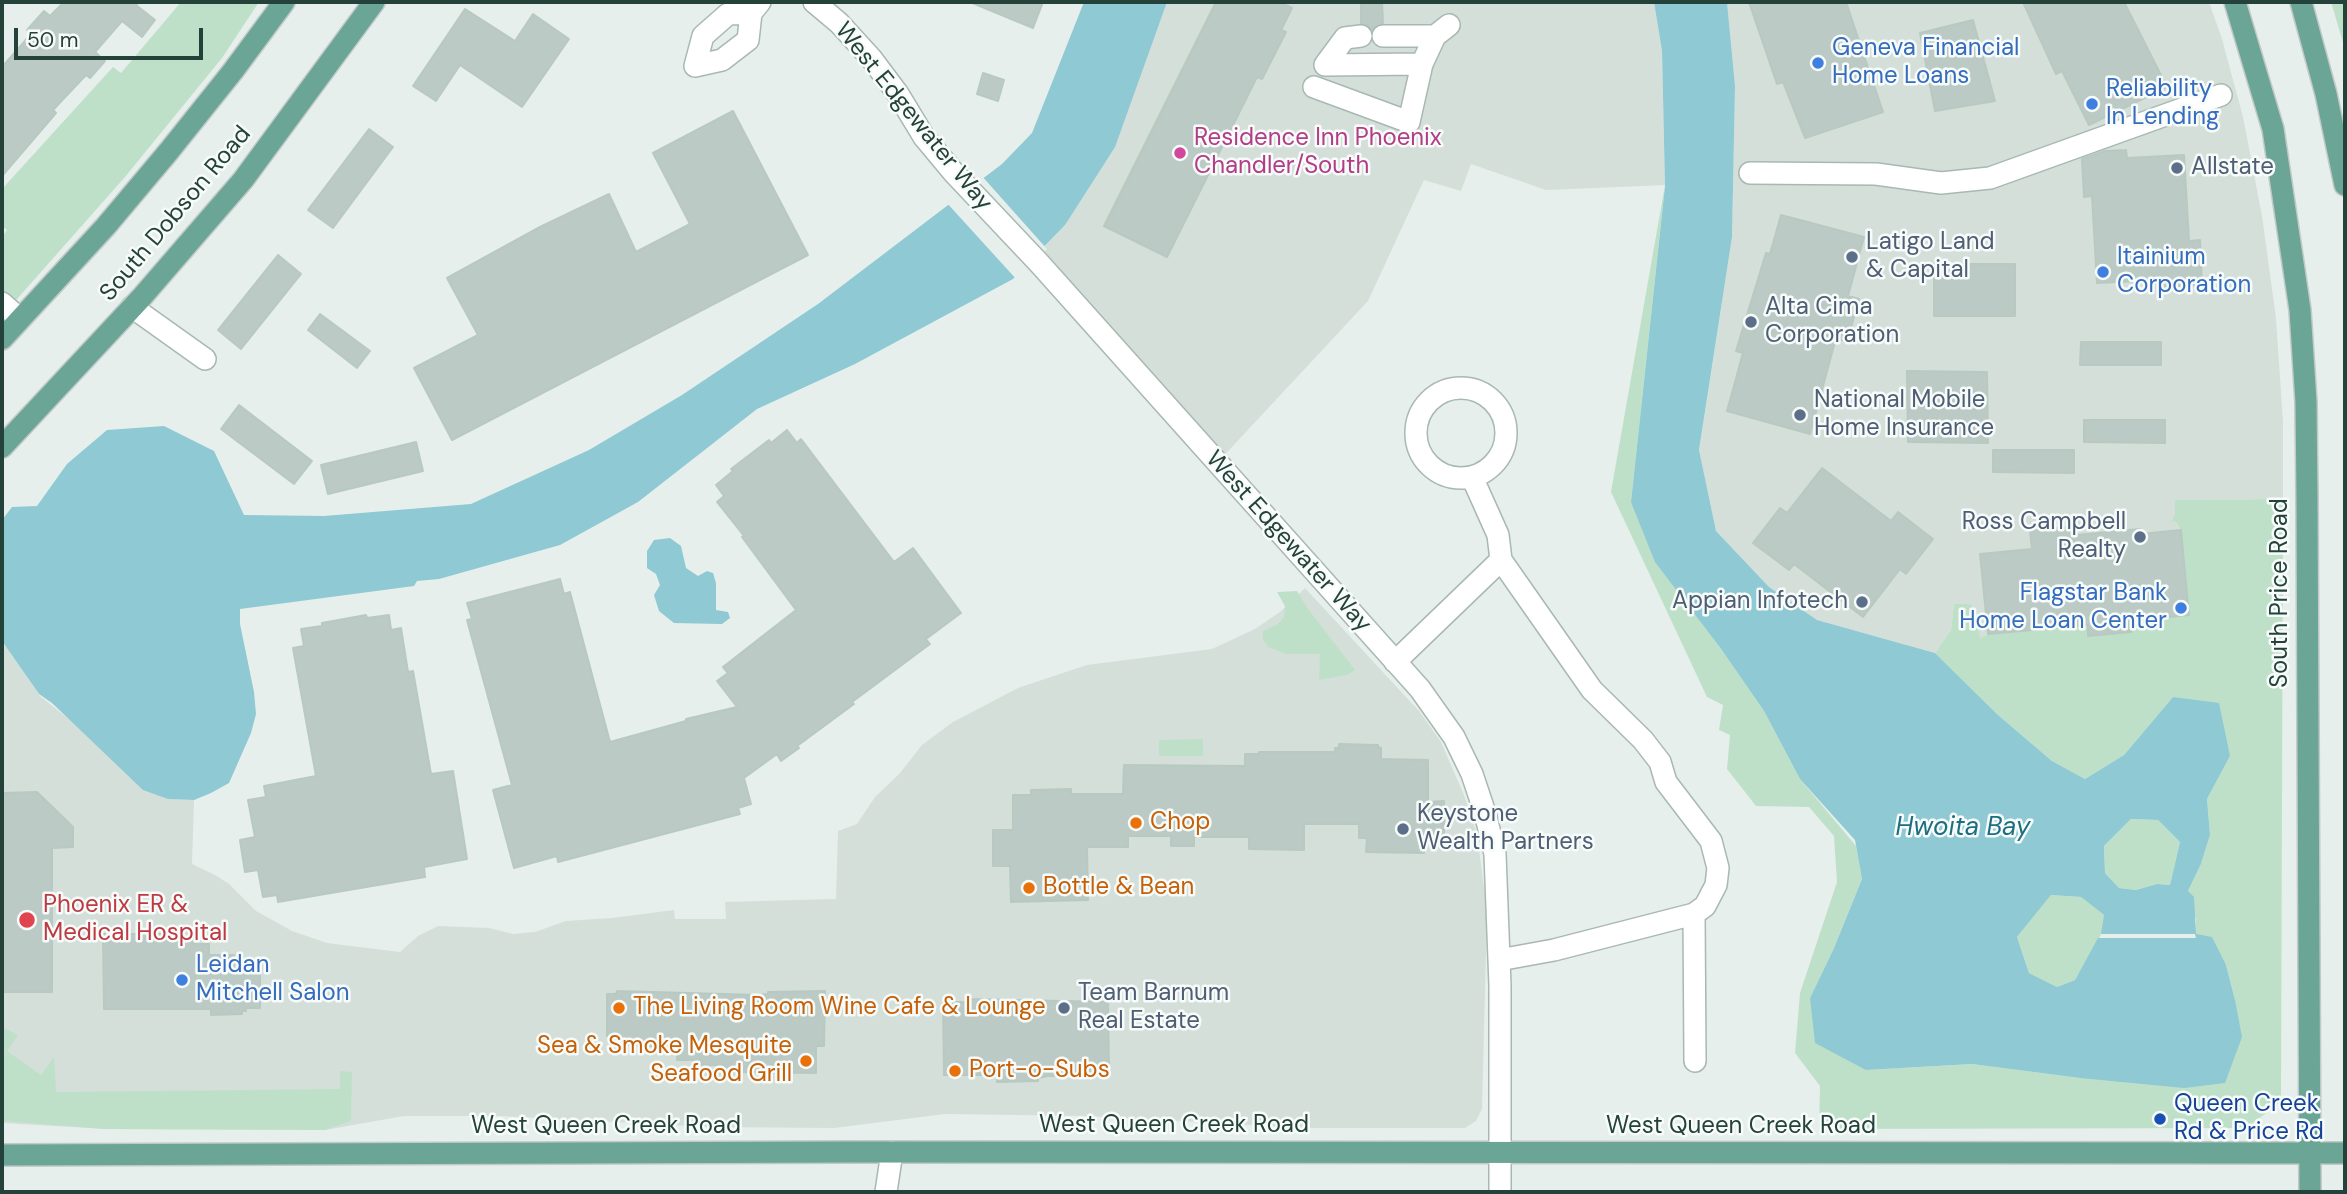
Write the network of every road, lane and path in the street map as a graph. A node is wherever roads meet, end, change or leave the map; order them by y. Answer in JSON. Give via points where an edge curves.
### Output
{"nodes":[{"id":1,"x":284,"y":2,"type":"edge"},
{"id":2,"x":374,"y":2,"type":"edge"},
{"id":3,"x":814,"y":2,"type":"edge"},
{"id":4,"x":2235,"y":2,"type":"edge"},
{"id":5,"x":2301,"y":2,"type":"edge"},
{"id":6,"x":1361,"y":36,"type":"dead end"},
{"id":7,"x":1383,"y":36,"type":"dead end"},
{"id":8,"x":1422,"y":64,"type":"junction"},
{"id":9,"x":1314,"y":87,"type":"dead end"},
{"id":10,"x":2221,"y":95,"type":"dead end"},
{"id":11,"x":1750,"y":173,"type":"dead end"},
{"id":12,"x":2345,"y":185,"type":"edge"},
{"id":13,"x":2,"y":303,"type":"edge"},
{"id":14,"x":132,"y":307,"type":"junction"},
{"id":15,"x":20,"y":318,"type":"junction"},
{"id":16,"x":2,"y":339,"type":"edge"},
{"id":17,"x":205,"y":359,"type":"dead end"},
{"id":18,"x":2,"y":447,"type":"edge"},
{"id":19,"x":1472,"y":477,"type":"junction"},
{"id":20,"x":1501,"y":560,"type":"junction"},
{"id":21,"x":1395,"y":662,"type":"junction"},
{"id":22,"x":1694,"y":914,"type":"junction"},
{"id":23,"x":1499,"y":960,"type":"junction"},
{"id":24,"x":1695,"y":1061,"type":"dead end"},
{"id":25,"x":892,"y":1152,"type":"junction"},
{"id":26,"x":1500,"y":1153,"type":"junction"},
{"id":27,"x":2310,"y":1153,"type":"junction"},
{"id":28,"x":2345,"y":1153,"type":"edge"},
{"id":29,"x":2,"y":1155,"type":"edge"},
{"id":30,"x":886,"y":1192,"type":"edge"},
{"id":31,"x":1500,"y":1192,"type":"edge"},
{"id":32,"x":2310,"y":1192,"type":"edge"}],
"edges":[{"from":1,"to":15,"type":"main road","name":"South Dobson Road","via":[[169,151]]},
{"from":2,"to":14,"type":"main road","name":"South Dobson Road","via":[[243,180]]},
{"from":3,"to":21,"type":"street","name":"West Edgewater Way","via":[[871,58],[954,173]]},
{"from":4,"to":27,"type":"main road","name":"South Price Road","via":[[2273,129],[2301,323],[2306,402]]},
{"from":5,"to":12,"type":"main road"},
{"from":6,"to":8,"type":"street","via":[[1345,38],[1325,65]]},
{"from":7,"to":8,"type":"street","via":[[1442,31]]},
{"from":8,"to":9,"type":"street","via":[[1409,122]]},
{"from":10,"to":11,"type":"street","via":[[1990,178],[1941,183],[1876,174]]},
{"from":13,"to":15,"type":"street"},
{"from":14,"to":17,"type":"street"},
{"from":14,"to":18,"type":"main road","name":"South Dobson Road"},
{"from":15,"to":16,"type":"main road","name":"South Dobson Road"},
{"from":19,"to":19,"type":"street","via":[[1485,471],[1503,449],[1504,421],[1498,408],[1476,390],[1447,390],[1434,396],[1417,421],[1420,452],[1442,474]]},
{"from":19,"to":20,"type":"street","via":[[1498,536]]},
{"from":20,"to":21,"type":"street"},
{"from":20,"to":22,"type":"street","via":[[1592,690],[1660,762],[1666,782],[1711,841],[1718,868],[1716,885]]},
{"from":21,"to":23,"type":"street","name":"West Edgewater Way","via":[[1428,698],[1472,774],[1494,854]]},
{"from":22,"to":23,"type":"street"},
{"from":22,"to":24,"type":"street"},
{"from":23,"to":26,"type":"street","name":"West Edgewater Way"},
{"from":25,"to":26,"type":"main road","name":"West Queen Creek Road"},
{"from":25,"to":29,"type":"main road","name":"West Queen Creek Road"},
{"from":25,"to":30,"type":"street"},
{"from":26,"to":27,"type":"main road","name":"West Queen Creek Road"},
{"from":26,"to":31,"type":"street","name":"West Edgewater Way"},
{"from":27,"to":28,"type":"main road","name":"West Queen Creek Road"},
{"from":27,"to":32,"type":"main road","name":"South Price Road"}]}
